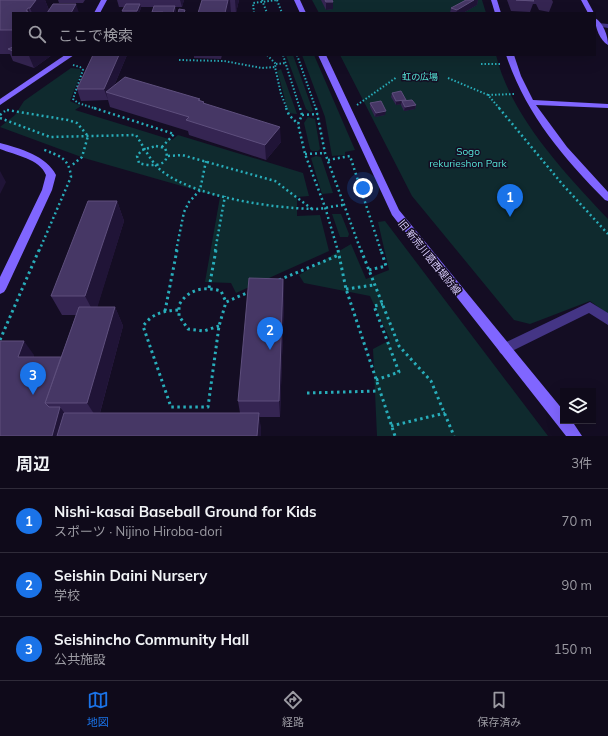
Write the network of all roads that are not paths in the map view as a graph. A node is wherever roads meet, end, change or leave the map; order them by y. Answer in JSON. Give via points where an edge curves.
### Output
{"nodes":[{"id":1,"x":104,"y":0,"type":"edge"},
{"id":2,"x":297,"y":0,"type":"edge"},
{"id":3,"x":494,"y":0,"type":"edge"},
{"id":4,"x":584,"y":0,"type":"edge"},
{"id":5,"x":98,"y":12,"type":"edge"},
{"id":6,"x":303,"y":12,"type":"edge"},
{"id":7,"x":498,"y":12,"type":"edge"},
{"id":8,"x":590,"y":12,"type":"edge"},
{"id":9,"x":597,"y":23,"type":"edge"},
{"id":10,"x":608,"y":26,"type":"edge"},
{"id":11,"x":608,"y":43,"type":"edge"},
{"id":12,"x":69,"y":56,"type":"edge"},
{"id":13,"x":322,"y":56,"type":"edge"},
{"id":14,"x":510,"y":56,"type":"edge"},
{"id":15,"x":531,"y":102,"type":"junction"},
{"id":16,"x":0,"y":103,"type":"edge"},
{"id":17,"x":608,"y":106,"type":"edge"},
{"id":18,"x":0,"y":146,"type":"edge"},
{"id":19,"x":608,"y":198,"type":"edge"},
{"id":20,"x":0,"y":289,"type":"edge"},
{"id":21,"x":608,"y":320,"type":"edge"},
{"id":22,"x":504,"y":349,"type":"junction"},
{"id":23,"x":575,"y":436,"type":"edge"}],
"edges":[{"from":1,"to":5,"type":"street"},
{"from":2,"to":6,"type":"street"},
{"from":3,"to":7,"type":"street"},
{"from":4,"to":8,"type":"street"},
{"from":9,"to":10,"type":"street"},
{"from":9,"to":11,"type":"street"},
{"from":12,"to":16,"type":"street"},
{"from":13,"to":22,"type":"street","name":"旧 新荒川葛西堤防線","via":[[395,212]]},
{"from":14,"to":15,"type":"street"},
{"from":15,"to":17,"type":"street"},
{"from":15,"to":19,"type":"street","via":[[562,148]]},
{"from":18,"to":20,"type":"street","via":[[44,164],[51,176],[47,190]]},
{"from":21,"to":22,"type":"street","via":[[590,307]]},
{"from":22,"to":23,"type":"street","name":"旧 新荒川葛西堤防線"}]}
